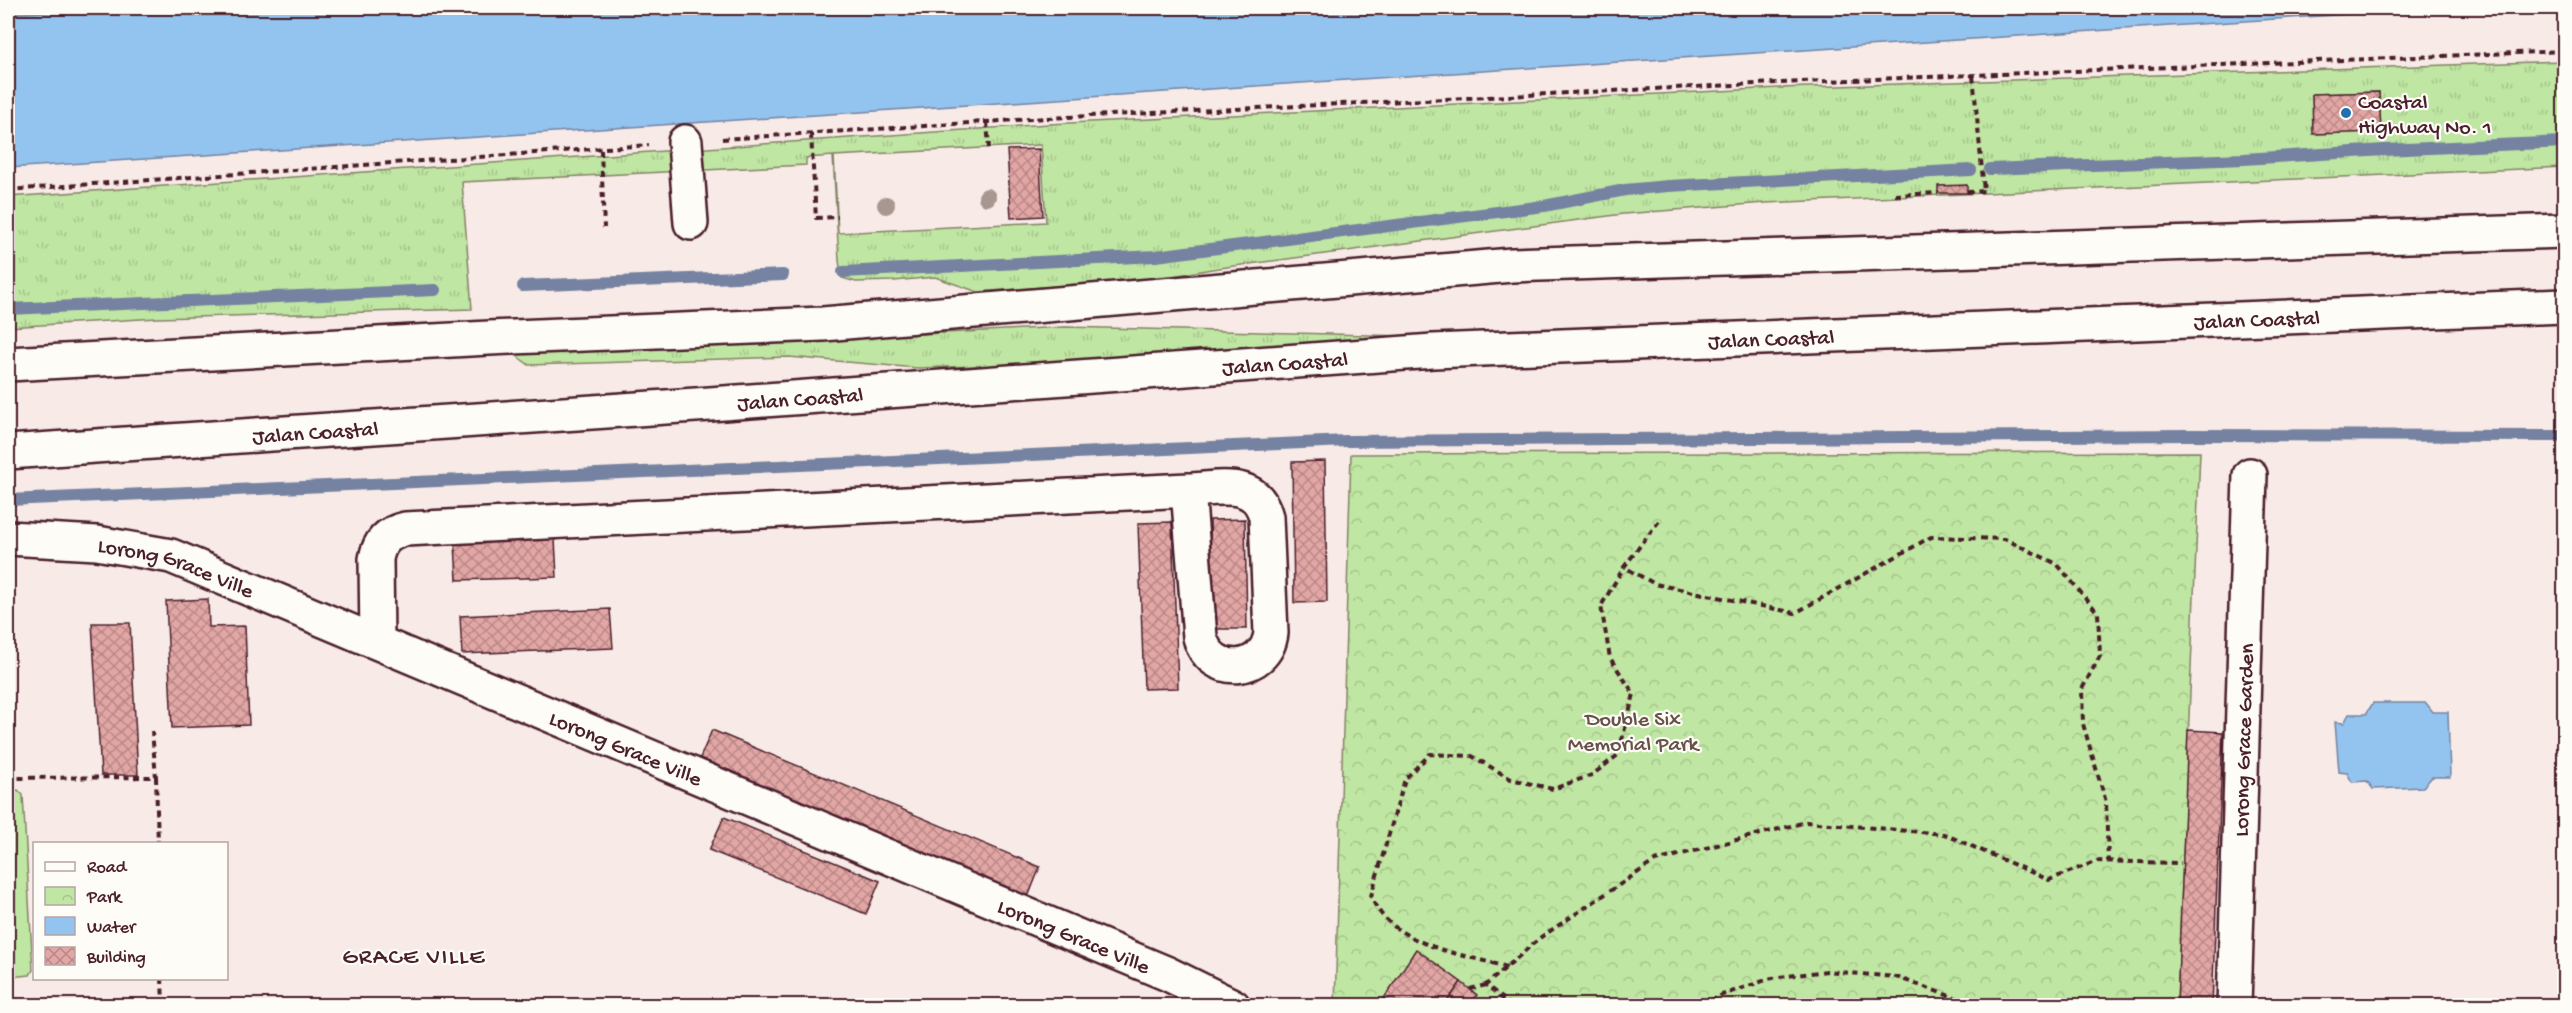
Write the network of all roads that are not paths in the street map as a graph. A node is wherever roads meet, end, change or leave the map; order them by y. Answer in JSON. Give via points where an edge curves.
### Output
{"nodes":[{"id":1,"x":685,"y":142,"type":"road end"},
{"id":2,"x":691,"y":223,"type":"dead end"},
{"id":3,"x":2565,"y":231,"type":"edge"},
{"id":4,"x":2565,"y":306,"type":"edge"},
{"id":5,"x":8,"y":364,"type":"edge"},
{"id":6,"x":8,"y":452,"type":"edge"},
{"id":7,"x":2250,"y":475,"type":"dead end"},
{"id":8,"x":1188,"y":490,"type":"junction"},
{"id":9,"x":8,"y":538,"type":"edge"},
{"id":10,"x":377,"y":642,"type":"junction"},
{"id":11,"x":1233,"y":1005,"type":"edge"},
{"id":12,"x":2234,"y":1005,"type":"edge"}],
"edges":[{"from":1,"to":2,"type":"main road"},
{"from":3,"to":5,"type":"main road","via":[[1512,265],[823,324]]},
{"from":4,"to":6,"type":"main road","name":"Jalan Coastal","via":[[1433,351]]},
{"from":7,"to":12,"type":"main road","name":"Lorong Grace Garden"},
{"from":8,"to":8,"type":"main road","via":[[1246,490],[1263,505],[1271,633],[1270,645],[1255,661],[1220,664],[1203,649]]},
{"from":8,"to":10,"type":"main road","via":[[405,529],[393,532],[378,548]]},
{"from":9,"to":10,"type":"main road","name":"Lorong Grace Ville","via":[[97,543],[171,556]]},
{"from":10,"to":11,"type":"main road","name":"Lorong Grace Ville","via":[[1168,974]]}]}
